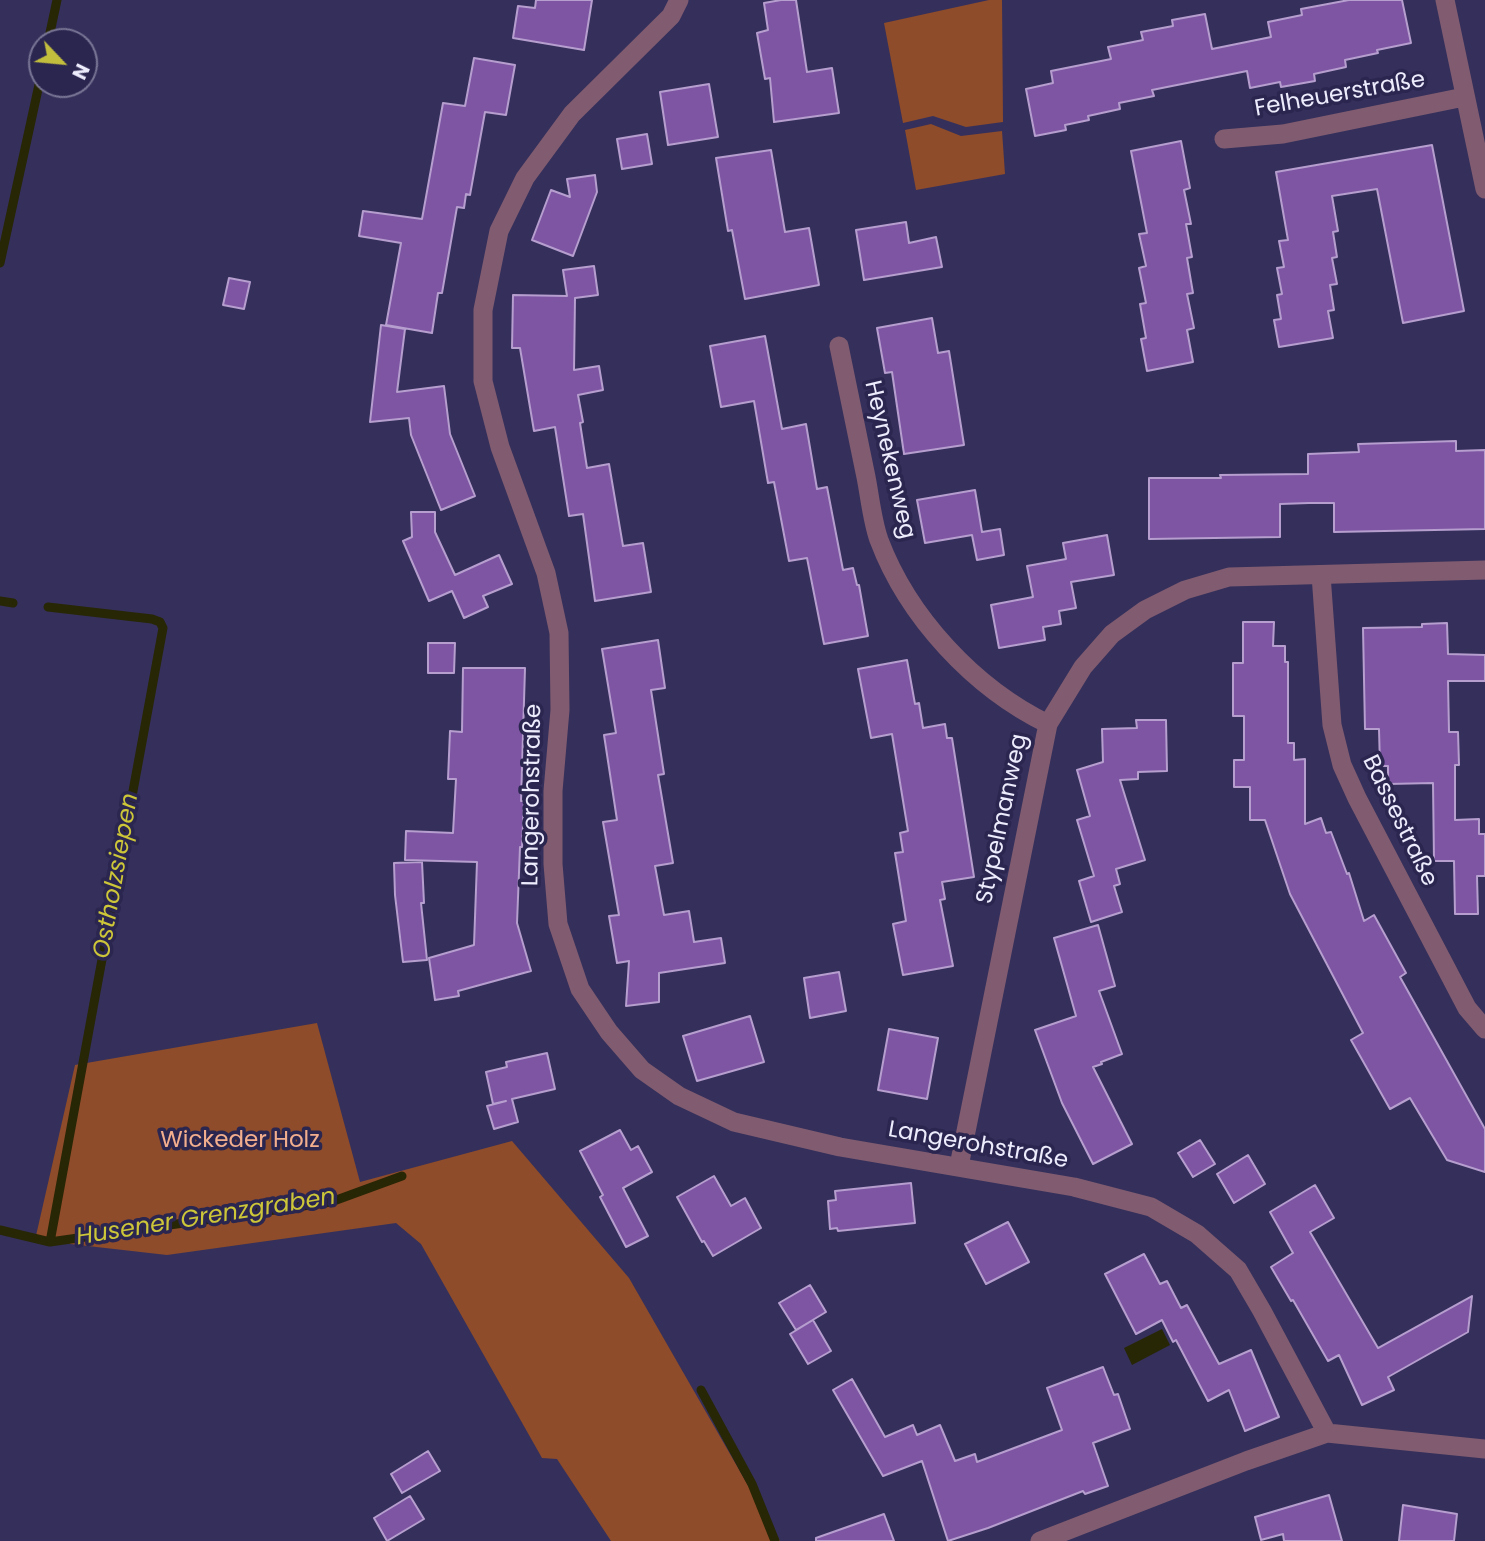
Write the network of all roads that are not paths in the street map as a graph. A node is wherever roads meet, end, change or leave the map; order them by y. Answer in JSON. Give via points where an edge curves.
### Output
{"nodes":[{"id":1,"x":679,"y":0,"type":"edge"},
{"id":2,"x":1445,"y":0,"type":"edge"},
{"id":3,"x":1464,"y":97,"type":"junction"},
{"id":4,"x":1224,"y":139,"type":"dead end"},
{"id":5,"x":1485,"y":190,"type":"edge"},
{"id":6,"x":839,"y":346,"type":"dead end"},
{"id":7,"x":1485,"y":570,"type":"edge"},
{"id":8,"x":1321,"y":575,"type":"junction"},
{"id":9,"x":1048,"y":724,"type":"junction"},
{"id":10,"x":1485,"y":1029,"type":"edge"},
{"id":11,"x":959,"y":1166,"type":"junction"},
{"id":12,"x":1327,"y":1433,"type":"junction"},
{"id":13,"x":1485,"y":1449,"type":"edge"},
{"id":14,"x":1040,"y":1541,"type":"edge"}],
"edges":[{"from":1,"to":11,"type":"street","name":"Langerohstraße","via":[[671,16],[572,114],[526,178],[499,232],[483,310],[483,381],[500,447],[546,573],[559,634],[561,710],[553,852],[558,924],[580,989],[609,1032],[642,1070],[679,1096],[734,1122],[787,1136]]},
{"from":2,"to":3,"type":"street"},
{"from":3,"to":4,"type":"street","name":"Felheuerstraße","via":[[1283,134]]},
{"from":3,"to":5,"type":"street"},
{"from":6,"to":9,"type":"street","name":"Heynekenweg","via":[[878,537],[895,576],[932,632],[972,671],[1024,712]]},
{"from":7,"to":8,"type":"street","name":"Stypelmanweg"},
{"from":8,"to":9,"type":"street","name":"Stypelmanweg","via":[[1229,577],[1185,590],[1145,610],[1112,634],[1083,667]]},
{"from":8,"to":10,"type":"street","name":"Bassestraße","via":[[1332,725],[1342,765],[1467,1008]]},
{"from":9,"to":11,"type":"street","name":"Stypelmanweg"},
{"from":11,"to":12,"type":"street","name":"Langerohstraße","via":[[1151,1207],[1198,1234],[1238,1270]]},
{"from":12,"to":13,"type":"street"},
{"from":12,"to":14,"type":"street"}]}
